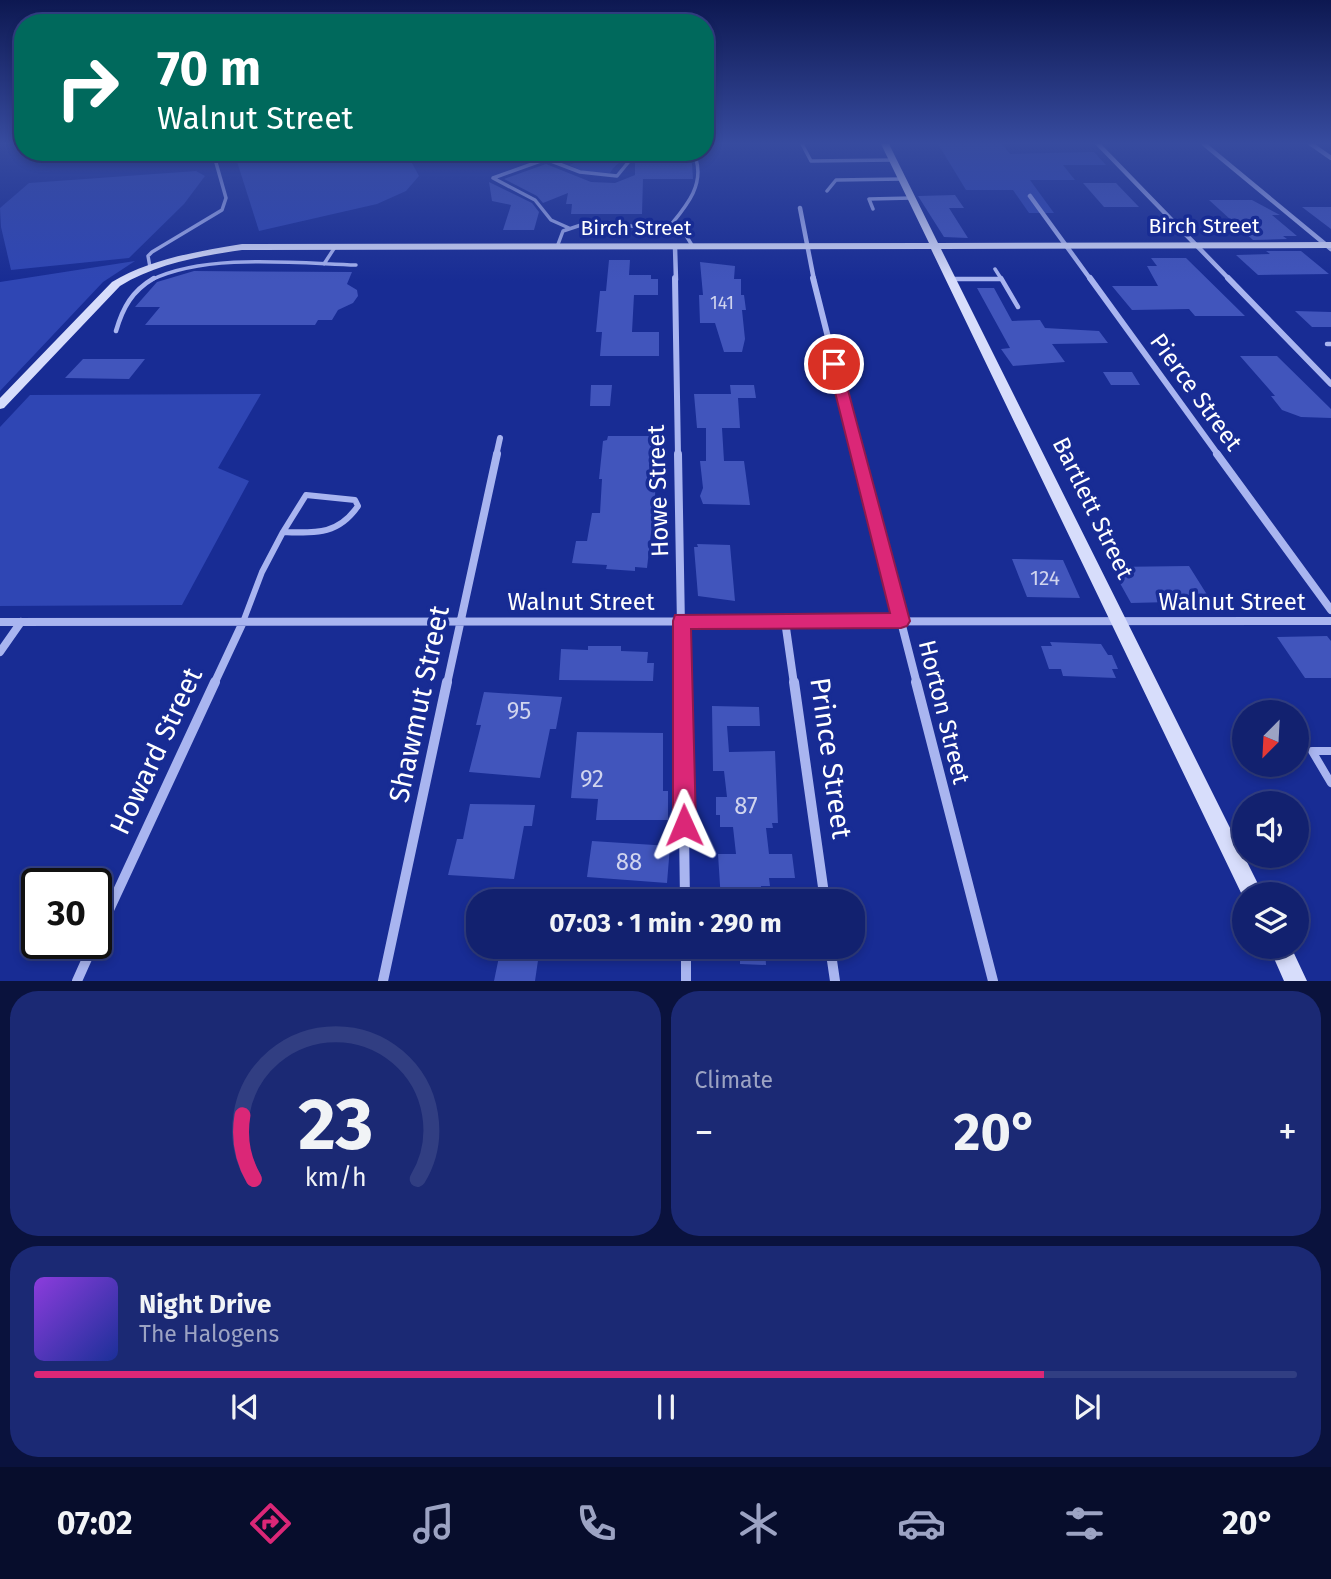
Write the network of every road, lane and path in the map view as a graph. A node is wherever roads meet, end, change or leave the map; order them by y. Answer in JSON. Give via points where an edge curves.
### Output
{"nodes":[{"id":1,"x":224,"y":190,"type":"edge"},
{"id":2,"x":516,"y":190,"type":"edge"},
{"id":3,"x":694,"y":190,"type":"edge"},
{"id":4,"x":908,"y":190,"type":"edge"},
{"id":5,"x":1142,"y":190,"type":"edge"},
{"id":6,"x":1260,"y":190,"type":"edge"},
{"id":7,"x":1030,"y":196,"type":"dead end"},
{"id":8,"x":912,"y":198,"type":"junction"},
{"id":9,"x":800,"y":208,"type":"dead end"},
{"id":10,"x":873,"y":209,"type":"dead end"},
{"id":11,"x":670,"y":226,"type":"junction"},
{"id":12,"x":569,"y":228,"type":"junction"},
{"id":13,"x":805,"y":245,"type":"junction"},
{"id":14,"x":934,"y":245,"type":"junction"},
{"id":15,"x":1064,"y":245,"type":"junction"},
{"id":16,"x":1196,"y":245,"type":"junction"},
{"id":17,"x":335,"y":247,"type":"junction"},
{"id":18,"x":557,"y":247,"type":"junction"},
{"id":19,"x":675,"y":247,"type":"junction"},
{"id":20,"x":693,"y":247,"type":"junction"},
{"id":21,"x":1329,"y":247,"type":"edge"},
{"id":22,"x":324,"y":264,"type":"junction"},
{"id":23,"x":356,"y":265,"type":"dead end"},
{"id":24,"x":150,"y":267,"type":"junction"},
{"id":25,"x":995,"y":269,"type":"dead end"},
{"id":26,"x":951,"y":279,"type":"junction"},
{"id":27,"x":1001,"y":279,"type":"junction"},
{"id":28,"x":1018,"y":307,"type":"dead end"},
{"id":29,"x":116,"y":331,"type":"dead end"},
{"id":30,"x":1331,"y":384,"type":"edge"},
{"id":31,"x":0,"y":405,"type":"edge"},
{"id":32,"x":500,"y":438,"type":"dead end"},
{"id":33,"x":283,"y":532,"type":"junction"},
{"id":34,"x":1331,"y":610,"type":"edge"},
{"id":35,"x":682,"y":621,"type":"junction"},
{"id":36,"x":785,"y":621,"type":"junction"},
{"id":37,"x":901,"y":621,"type":"junction"},
{"id":38,"x":1119,"y":621,"type":"junction"},
{"id":39,"x":1331,"y":621,"type":"edge"},
{"id":40,"x":0,"y":622,"type":"edge"},
{"id":41,"x":21,"y":622,"type":"junction"},
{"id":42,"x":243,"y":622,"type":"junction"},
{"id":43,"x":461,"y":622,"type":"junction"},
{"id":44,"x":0,"y":652,"type":"edge"},
{"id":45,"x":1331,"y":751,"type":"edge"},
{"id":46,"x":1331,"y":783,"type":"edge"},
{"id":47,"x":1248,"y":882,"type":"edge"},
{"id":48,"x":685,"y":889,"type":"edge"},
{"id":49,"x":823,"y":889,"type":"edge"},
{"id":50,"x":112,"y":904,"type":"edge"},
{"id":51,"x":87,"y":959,"type":"edge"},
{"id":52,"x":686,"y":959,"type":"edge"},
{"id":53,"x":832,"y":959,"type":"edge"},
{"id":54,"x":1286,"y":959,"type":"edge"},
{"id":55,"x":77,"y":981,"type":"edge"},
{"id":56,"x":383,"y":981,"type":"edge"},
{"id":57,"x":686,"y":981,"type":"edge"},
{"id":58,"x":835,"y":981,"type":"edge"},
{"id":59,"x":993,"y":981,"type":"edge"},
{"id":60,"x":1296,"y":981,"type":"edge"}],
"edges":[{"from":1,"to":24,"type":"lane","via":[[226,198],[219,214],[152,252]]},
{"from":2,"to":12,"type":"lane","via":[[539,202],[551,220]]},
{"from":3,"to":11,"type":"lane"},
{"from":4,"to":8,"type":"street","name":"Bartlett Street"},
{"from":5,"to":16,"type":"street"},
{"from":6,"to":21,"type":"street"},
{"from":7,"to":15,"type":"street","name":"Pierce Street"},
{"from":8,"to":10,"type":"lane","via":[[869,199]]},
{"from":8,"to":14,"type":"street","name":"Bartlett Street"},
{"from":9,"to":13,"type":"street","name":"Horton Street"},
{"from":11,"to":12,"type":"lane"},
{"from":11,"to":20,"type":"lane","via":[[684,232]]},
{"from":12,"to":18,"type":"lane","via":[[561,233]]},
{"from":13,"to":14,"type":"street","name":"Birch Street"},
{"from":13,"to":20,"type":"street","name":"Birch Street"},
{"from":13,"to":37,"type":"street","name":"Horton Street"},
{"from":14,"to":15,"type":"street","name":"Birch Street"},
{"from":14,"to":26,"type":"street","name":"Bartlett Street"},
{"from":15,"to":16,"type":"street","name":"Birch Street"},
{"from":15,"to":34,"type":"street","name":"Pierce Street"},
{"from":16,"to":21,"type":"street","name":"Birch Street"},
{"from":16,"to":30,"type":"street"},
{"from":17,"to":18,"type":"street","name":"Birch Street"},
{"from":17,"to":22,"type":"lane"},
{"from":17,"to":24,"type":"street","name":"Birch Street","via":[[219,250]]},
{"from":18,"to":19,"type":"street","name":"Birch Street"},
{"from":19,"to":20,"type":"street","name":"Birch Street"},
{"from":19,"to":35,"type":"street","name":"Howe Street"},
{"from":22,"to":23,"type":"lane"},
{"from":22,"to":29,"type":"lane","via":[[206,264],[162,273],[128,301]]},
{"from":24,"to":31,"type":"street","name":"Birch Street","via":[[116,284]]},
{"from":25,"to":27,"type":"lane"},
{"from":26,"to":27,"type":"lane"},
{"from":26,"to":38,"type":"street","name":"Bartlett Street"},
{"from":27,"to":28,"type":"lane"},
{"from":32,"to":43,"type":"street","name":"Shawmut Street"},
{"from":33,"to":33,"type":"lane","via":[[306,495],[355,500],[358,506],[332,533]]},
{"from":33,"to":42,"type":"lane","via":[[253,588]]},
{"from":35,"to":36,"type":"street","name":"Walnut Street"},
{"from":35,"to":43,"type":"street","name":"Walnut Street"},
{"from":35,"to":48,"type":"street","name":"Howe Street"},
{"from":36,"to":37,"type":"street","name":"Walnut Street"},
{"from":36,"to":49,"type":"street","name":"Prince Street"},
{"from":37,"to":38,"type":"street","name":"Walnut Street"},
{"from":37,"to":59,"type":"street","name":"Horton Street"},
{"from":38,"to":39,"type":"street","name":"Walnut Street"},
{"from":38,"to":47,"type":"street","name":"Bartlett Street"},
{"from":40,"to":41,"type":"street","name":"Walnut Street"},
{"from":41,"to":42,"type":"street","name":"Walnut Street"},
{"from":41,"to":44,"type":"street"},
{"from":42,"to":43,"type":"street","name":"Walnut Street"},
{"from":42,"to":50,"type":"street","name":"Howard Street"},
{"from":43,"to":56,"type":"street","name":"Shawmut Street"},
{"from":45,"to":46,"type":"lane","via":[[1312,751]]},
{"from":51,"to":55,"type":"street"},
{"from":52,"to":57,"type":"street"},
{"from":53,"to":58,"type":"street"},
{"from":54,"to":60,"type":"street"}]}
